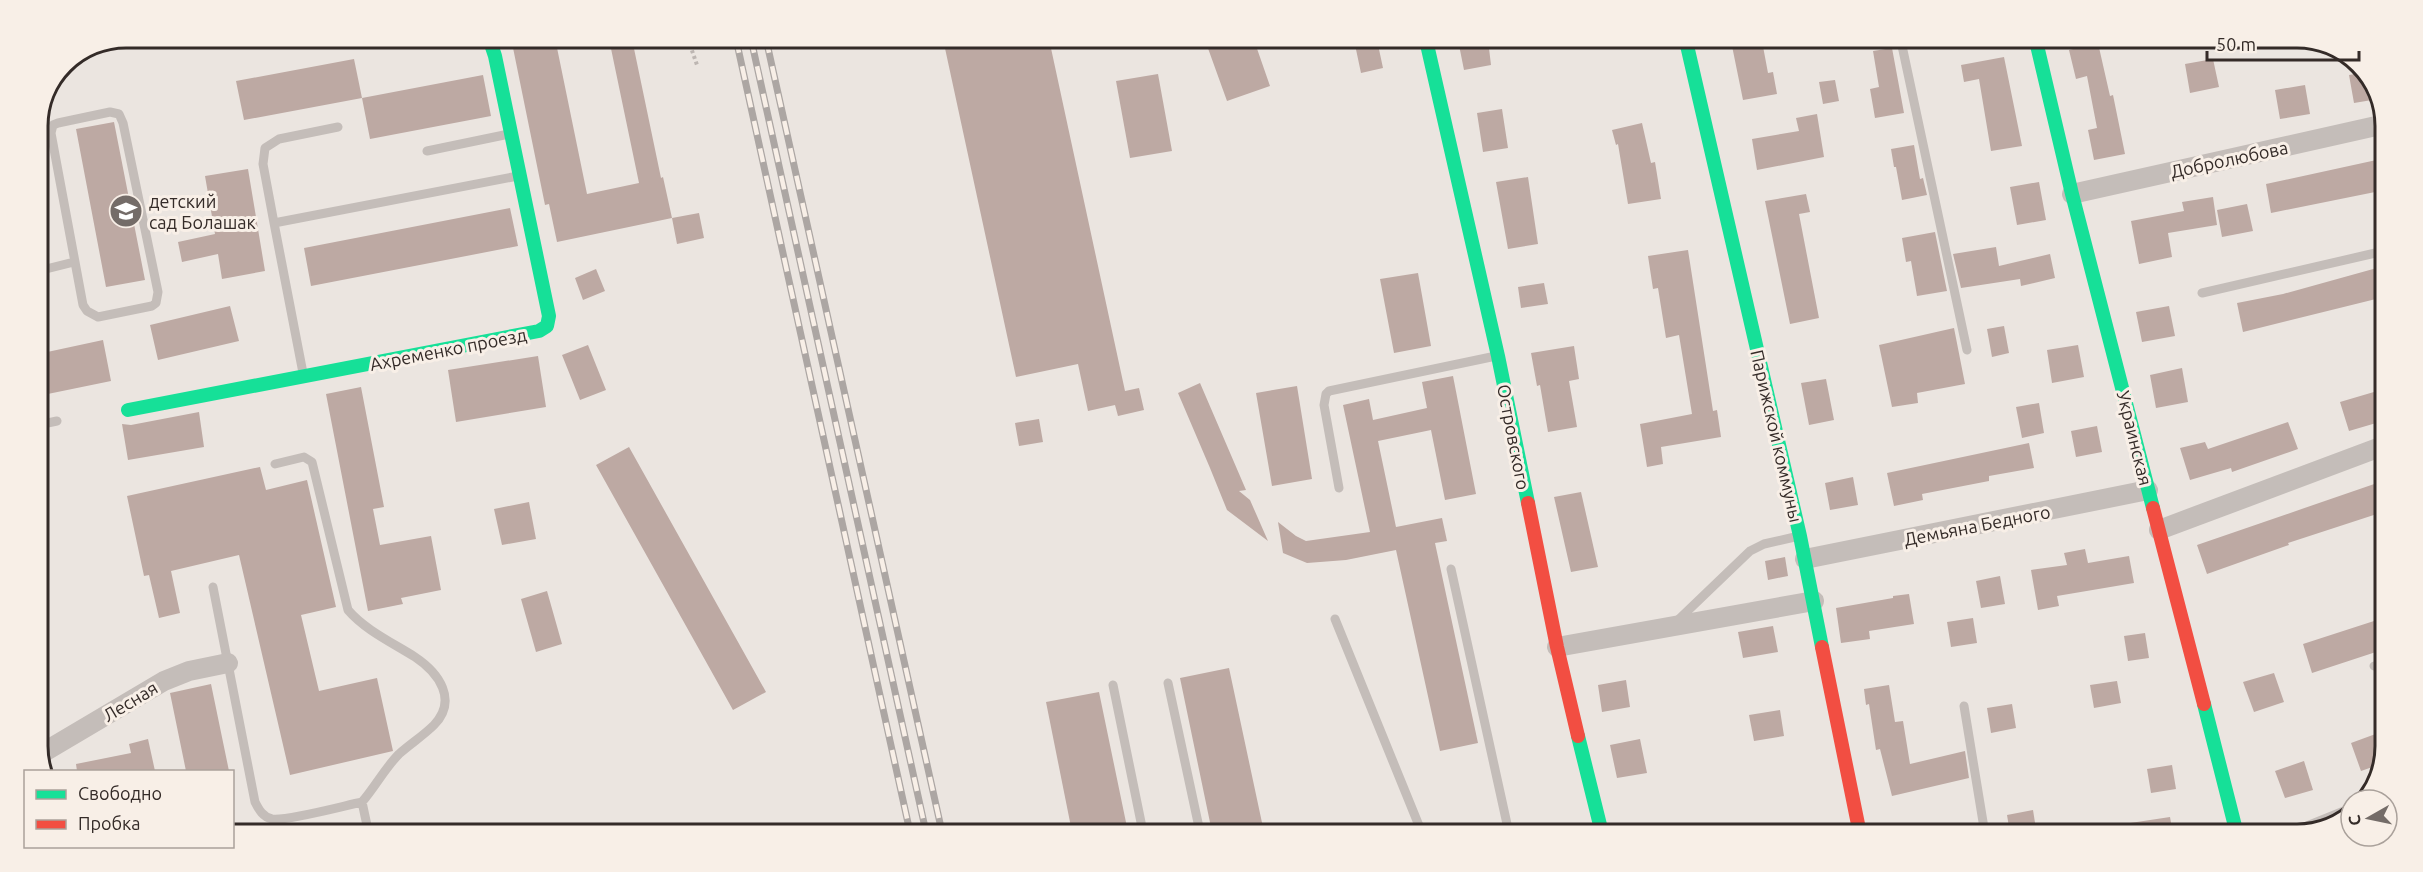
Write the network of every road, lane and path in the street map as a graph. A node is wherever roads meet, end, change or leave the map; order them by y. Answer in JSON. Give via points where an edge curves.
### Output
{"nodes":[{"id":1,"x":492,"y":48,"type":"edge"},
{"id":2,"x":691,"y":48,"type":"edge"},
{"id":3,"x":1428,"y":48,"type":"edge"},
{"id":4,"x":1688,"y":48,"type":"edge"},
{"id":5,"x":1902,"y":48,"type":"edge"},
{"id":6,"x":2038,"y":48,"type":"edge"},
{"id":7,"x":697,"y":65,"type":"dead end"},
{"id":8,"x":2375,"y":126,"type":"edge"},
{"id":9,"x":338,"y":127,"type":"dead end"},
{"id":10,"x":511,"y":134,"type":"junction"},
{"id":11,"x":427,"y":151,"type":"dead end"},
{"id":12,"x":520,"y":176,"type":"junction"},
{"id":13,"x":2072,"y":194,"type":"junction"},
{"id":14,"x":274,"y":223,"type":"junction"},
{"id":15,"x":2375,"y":252,"type":"edge"},
{"id":16,"x":74,"y":262,"type":"junction"},
{"id":17,"x":48,"y":268,"type":"edge"},
{"id":18,"x":2202,"y":293,"type":"dead end"},
{"id":19,"x":1967,"y":350,"type":"dead end"},
{"id":20,"x":1498,"y":356,"type":"junction"},
{"id":21,"x":304,"y":376,"type":"junction"},
{"id":22,"x":128,"y":410,"type":"dead end"},
{"id":23,"x":57,"y":421,"type":"dead end"},
{"id":24,"x":48,"y":423,"type":"edge"},
{"id":25,"x":2375,"y":449,"type":"edge"},
{"id":26,"x":275,"y":464,"type":"dead end"},
{"id":27,"x":1339,"y":488,"type":"dead end"},
{"id":28,"x":2148,"y":490,"type":"junction"},
{"id":29,"x":2159,"y":530,"type":"junction"},
{"id":30,"x":1800,"y":536,"type":"junction"},
{"id":31,"x":1805,"y":559,"type":"junction"},
{"id":32,"x":1452,"y":569,"type":"dead end"},
{"id":33,"x":213,"y":587,"type":"dead end"},
{"id":34,"x":1814,"y":601,"type":"junction"},
{"id":35,"x":1335,"y":619,"type":"dead end"},
{"id":36,"x":1672,"y":626,"type":"junction"},
{"id":37,"x":1557,"y":647,"type":"junction"},
{"id":38,"x":228,"y":663,"type":"junction"},
{"id":39,"x":1168,"y":683,"type":"dead end"},
{"id":40,"x":1113,"y":685,"type":"dead end"},
{"id":41,"x":1964,"y":706,"type":"dead end"},
{"id":42,"x":48,"y":750,"type":"edge"},
{"id":43,"x":362,"y":802,"type":"junction"},
{"id":44,"x":367,"y":824,"type":"edge"},
{"id":45,"x":1141,"y":824,"type":"edge"},
{"id":46,"x":1198,"y":824,"type":"edge"},
{"id":47,"x":1418,"y":824,"type":"edge"},
{"id":48,"x":1507,"y":824,"type":"edge"},
{"id":49,"x":1600,"y":824,"type":"edge"},
{"id":50,"x":1858,"y":824,"type":"edge"},
{"id":51,"x":1983,"y":824,"type":"edge"},
{"id":52,"x":2234,"y":824,"type":"edge"}],
"edges":[{"from":1,"to":10,"type":"street","name":"Ахременко проезд"},
{"from":2,"to":7,"type":"path"},
{"from":3,"to":20,"type":"street","name":"Островского"},
{"from":4,"to":30,"type":"street","name":"Парижской коммуны"},
{"from":5,"to":19,"type":"lane"},
{"from":6,"to":13,"type":"street","name":"Украинская"},
{"from":8,"to":13,"type":"street","name":"Добролюбова"},
{"from":9,"to":14,"type":"lane","via":[[279,139],[265,148],[263,164]]},
{"from":10,"to":11,"type":"lane"},
{"from":10,"to":12,"type":"street","name":"Ахременко проезд"},
{"from":12,"to":14,"type":"lane"},
{"from":12,"to":21,"type":"street","name":"Ахременко проезд","via":[[548,326],[539,332]]},
{"from":13,"to":28,"type":"street","name":"Украинская"},
{"from":14,"to":21,"type":"lane"},
{"from":15,"to":18,"type":"lane"},
{"from":16,"to":16,"type":"lane","via":[[83,305],[92,315],[105,316],[156,303],[158,292],[119,114],[58,123],[51,129]]},
{"from":16,"to":17,"type":"lane"},
{"from":20,"to":27,"type":"lane","via":[[1329,391],[1324,405]]},
{"from":20,"to":37,"type":"street","name":"Островского"},
{"from":21,"to":22,"type":"street","name":"Ахременко проезд"},
{"from":23,"to":24,"type":"lane"},
{"from":25,"to":29,"type":"street"},
{"from":26,"to":43,"type":"lane","via":[[304,457],[312,462],[348,610],[427,666],[444,689],[442,715],[397,756]]},
{"from":28,"to":29,"type":"street","name":"Украинская"},
{"from":28,"to":31,"type":"street","name":"Демьяна Бедного"},
{"from":29,"to":52,"type":"street","name":"Украинская"},
{"from":30,"to":31,"type":"street","name":"Парижской коммуны"},
{"from":30,"to":36,"type":"lane","via":[[1750,551]]},
{"from":31,"to":34,"type":"street","name":"Парижской коммуны"},
{"from":32,"to":48,"type":"lane"},
{"from":33,"to":38,"type":"lane"},
{"from":34,"to":36,"type":"street"},
{"from":34,"to":50,"type":"street","name":"Парижской коммуны"},
{"from":35,"to":47,"type":"lane"},
{"from":36,"to":37,"type":"street"},
{"from":37,"to":49,"type":"street","name":"Островского"},
{"from":38,"to":42,"type":"street","name":"Лесная","via":[[164,681]]},
{"from":38,"to":43,"type":"lane","via":[[255,802],[265,816],[280,818]]},
{"from":39,"to":46,"type":"lane"},
{"from":40,"to":45,"type":"lane"},
{"from":41,"to":51,"type":"lane"},
{"from":43,"to":44,"type":"lane"}]}
